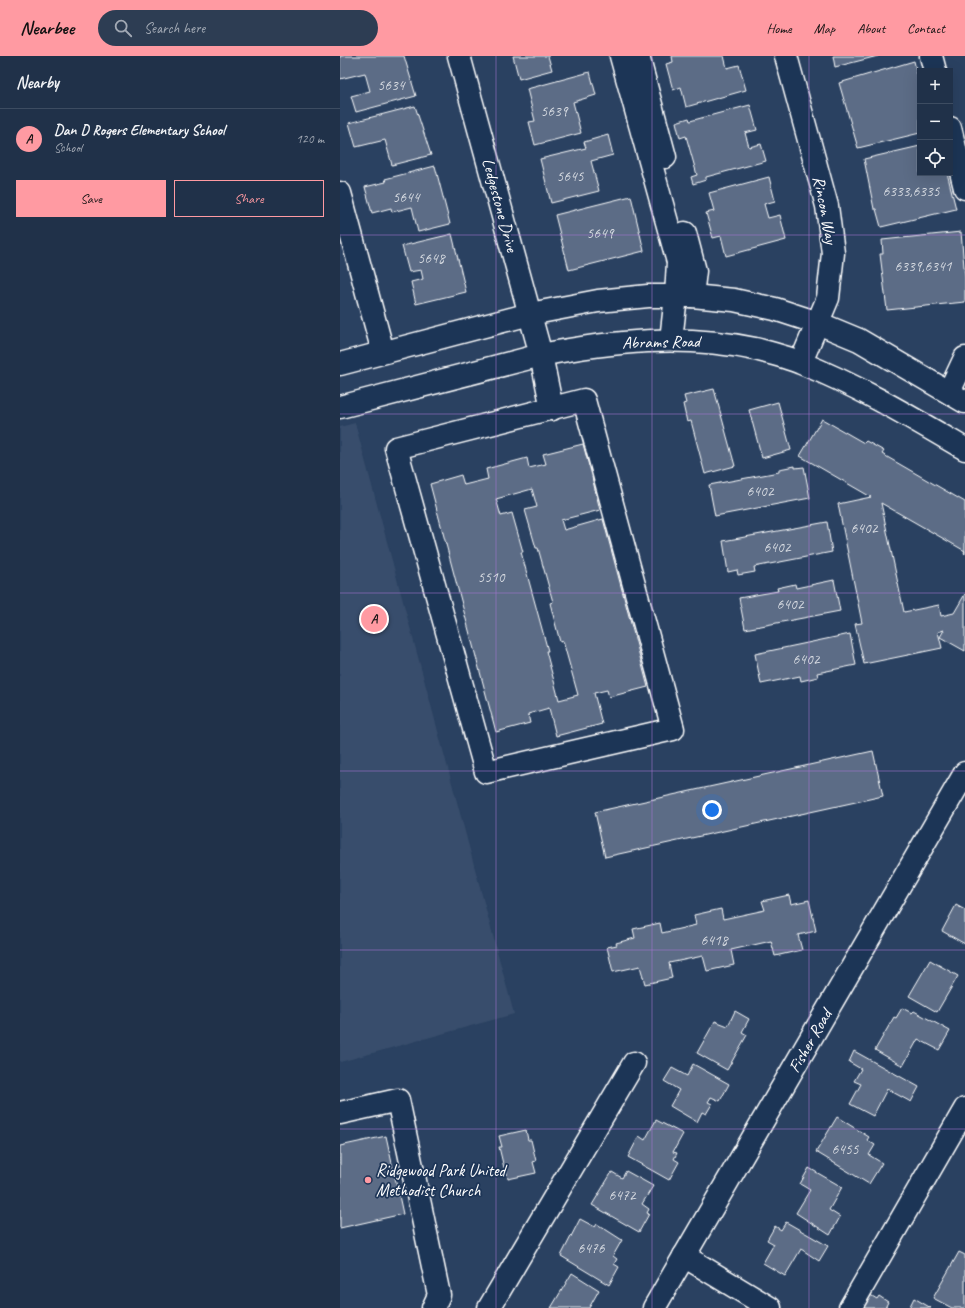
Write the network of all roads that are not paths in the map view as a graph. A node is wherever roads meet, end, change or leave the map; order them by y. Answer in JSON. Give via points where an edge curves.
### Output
{"nodes":[{"id":1,"x":460,"y":56,"type":"edge"},
{"id":2,"x":621,"y":56,"type":"edge"},
{"id":3,"x":638,"y":56,"type":"edge"},
{"id":4,"x":786,"y":56,"type":"edge"},
{"id":5,"x":931,"y":56,"type":"edge"},
{"id":6,"x":934,"y":68,"type":"edge"},
{"id":7,"x":953,"y":140,"type":"edge"},
{"id":8,"x":965,"y":188,"type":"edge"},
{"id":9,"x":340,"y":193,"type":"edge"},
{"id":10,"x":684,"y":296,"type":"junction"},
{"id":11,"x":530,"y":314,"type":"junction"},
{"id":12,"x":818,"y":323,"type":"junction"},
{"id":13,"x":671,"y":340,"type":"junction"},
{"id":14,"x":383,"y":352,"type":"junction"},
{"id":15,"x":541,"y":355,"type":"junction"},
{"id":16,"x":965,"y":358,"type":"edge"},
{"id":17,"x":801,"y":362,"type":"junction"},
{"id":18,"x":340,"y":364,"type":"edge"},
{"id":19,"x":957,"y":397,"type":"edge"},
{"id":20,"x":340,"y":407,"type":"edge"},
{"id":21,"x":552,"y":409,"type":"junction"},
{"id":22,"x":965,"y":449,"type":"edge"},
{"id":23,"x":965,"y":773,"type":"edge"},
{"id":24,"x":634,"y":1063,"type":"dead end"},
{"id":25,"x":965,"y":1109,"type":"edge"},
{"id":26,"x":340,"y":1113,"type":"edge"},
{"id":27,"x":684,"y":1256,"type":"junction"},
{"id":28,"x":433,"y":1308,"type":"edge"},
{"id":29,"x":490,"y":1308,"type":"edge"},
{"id":30,"x":654,"y":1308,"type":"edge"},
{"id":31,"x":770,"y":1308,"type":"edge"},
{"id":32,"x":850,"y":1308,"type":"edge"}],
"edges":[{"from":1,"to":11,"type":"street","name":"Ledgestone Drive"},
{"from":2,"to":10,"type":"street","via":[[678,262]]},
{"from":3,"to":10,"type":"street","via":[[695,271]]},
{"from":4,"to":12,"type":"street","name":"Rincon Way","via":[[827,206],[833,253],[828,298]]},
{"from":5,"to":6,"type":"street"},
{"from":7,"to":8,"type":"street"},
{"from":9,"to":14,"type":"street"},
{"from":10,"to":11,"type":"street","via":[[648,296],[598,301]]},
{"from":10,"to":12,"type":"street","via":[[741,302],[775,309]]},
{"from":10,"to":13,"type":"street"},
{"from":11,"to":14,"type":"street"},
{"from":11,"to":15,"type":"street","name":"Ledgestone Drive"},
{"from":12,"to":17,"type":"street","name":"Rincon Way"},
{"from":12,"to":19,"type":"street","via":[[859,340]]},
{"from":13,"to":15,"type":"street","name":"Abrams Road","via":[[601,344]]},
{"from":13,"to":17,"type":"street","name":"Abrams Road","via":[[734,345]]},
{"from":14,"to":18,"type":"street"},
{"from":15,"to":20,"type":"street","name":"Abrams Road"},
{"from":15,"to":21,"type":"street","name":"Ledgestone Drive"},
{"from":16,"to":19,"type":"street"},
{"from":17,"to":22,"type":"street","name":"Abrams Road","via":[[870,395]]},
{"from":21,"to":21,"type":"street","via":[[584,400],[673,729],[486,772],[396,448]]},
{"from":23,"to":27,"type":"street","name":"Fisher Road"},
{"from":24,"to":29,"type":"street"},
{"from":25,"to":32,"type":"street"},
{"from":26,"to":28,"type":"street","via":[[398,1100],[439,1295]]},
{"from":27,"to":30,"type":"street","name":"Fisher Road"},
{"from":27,"to":31,"type":"street"}]}
